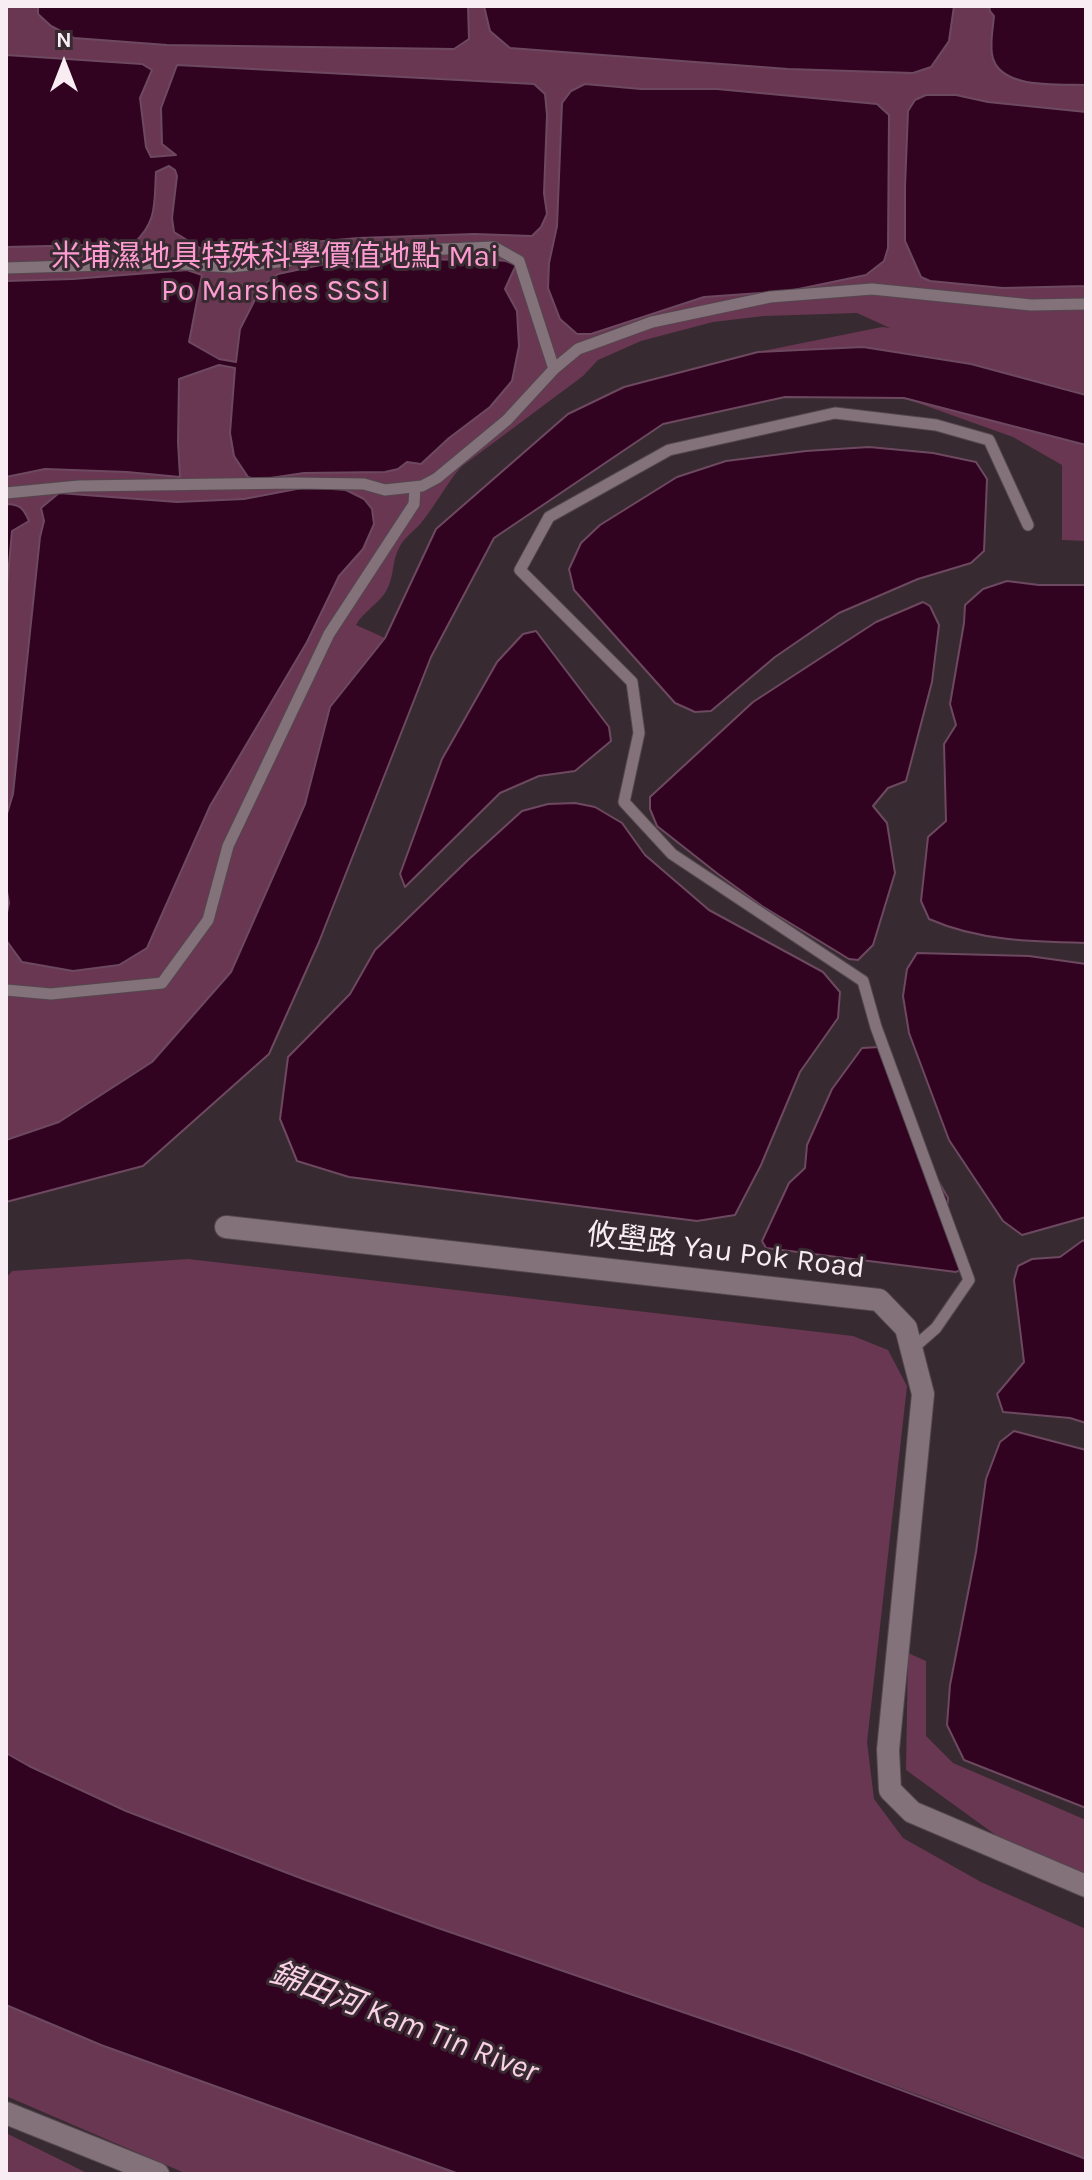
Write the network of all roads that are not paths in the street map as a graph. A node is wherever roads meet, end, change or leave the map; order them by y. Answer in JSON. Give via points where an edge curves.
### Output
{"nodes":[{"id":1,"x":6,"y":268,"type":"edge"},
{"id":2,"x":1086,"y":304,"type":"edge"},
{"id":3,"x":554,"y":369,"type":"junction"},
{"id":4,"x":415,"y":487,"type":"junction"},
{"id":5,"x":6,"y":493,"type":"edge"},
{"id":6,"x":1028,"y":525,"type":"dead end"},
{"id":7,"x":6,"y":990,"type":"edge"},
{"id":8,"x":226,"y":1227,"type":"dead end"},
{"id":9,"x":912,"y":1349,"type":"junction"},
{"id":10,"x":1086,"y":1886,"type":"edge"},
{"id":11,"x":6,"y":2113,"type":"edge"},
{"id":12,"x":158,"y":2174,"type":"edge"}],
"edges":[{"from":1,"to":3,"type":"lane","via":[[169,263],[230,267],[372,252],[494,247],[519,261]]},
{"from":2,"to":3,"type":"lane","via":[[1031,305],[872,289],[770,297],[652,322],[578,349]]},
{"from":3,"to":4,"type":"lane","via":[[507,420],[437,478]]},
{"from":4,"to":5,"type":"lane","via":[[79,486]]},
{"from":4,"to":7,"type":"lane","via":[[414,504],[329,634],[260,776],[228,846],[208,920],[162,983],[51,994]]},
{"from":6,"to":9,"type":"lane","via":[[989,440],[936,425],[835,413],[669,450],[549,517],[520,570],[632,682],[639,733],[624,802],[672,854],[863,981],[969,1280],[936,1328]]},
{"from":8,"to":9,"type":"street","name":"攸壆路 Yau Pok Road","via":[[879,1300],[906,1328]]},
{"from":9,"to":10,"type":"street","name":"攸壆路 Yau Pok Road","via":[[923,1394],[888,1750],[890,1790],[912,1812]]},
{"from":11,"to":12,"type":"street"}]}
